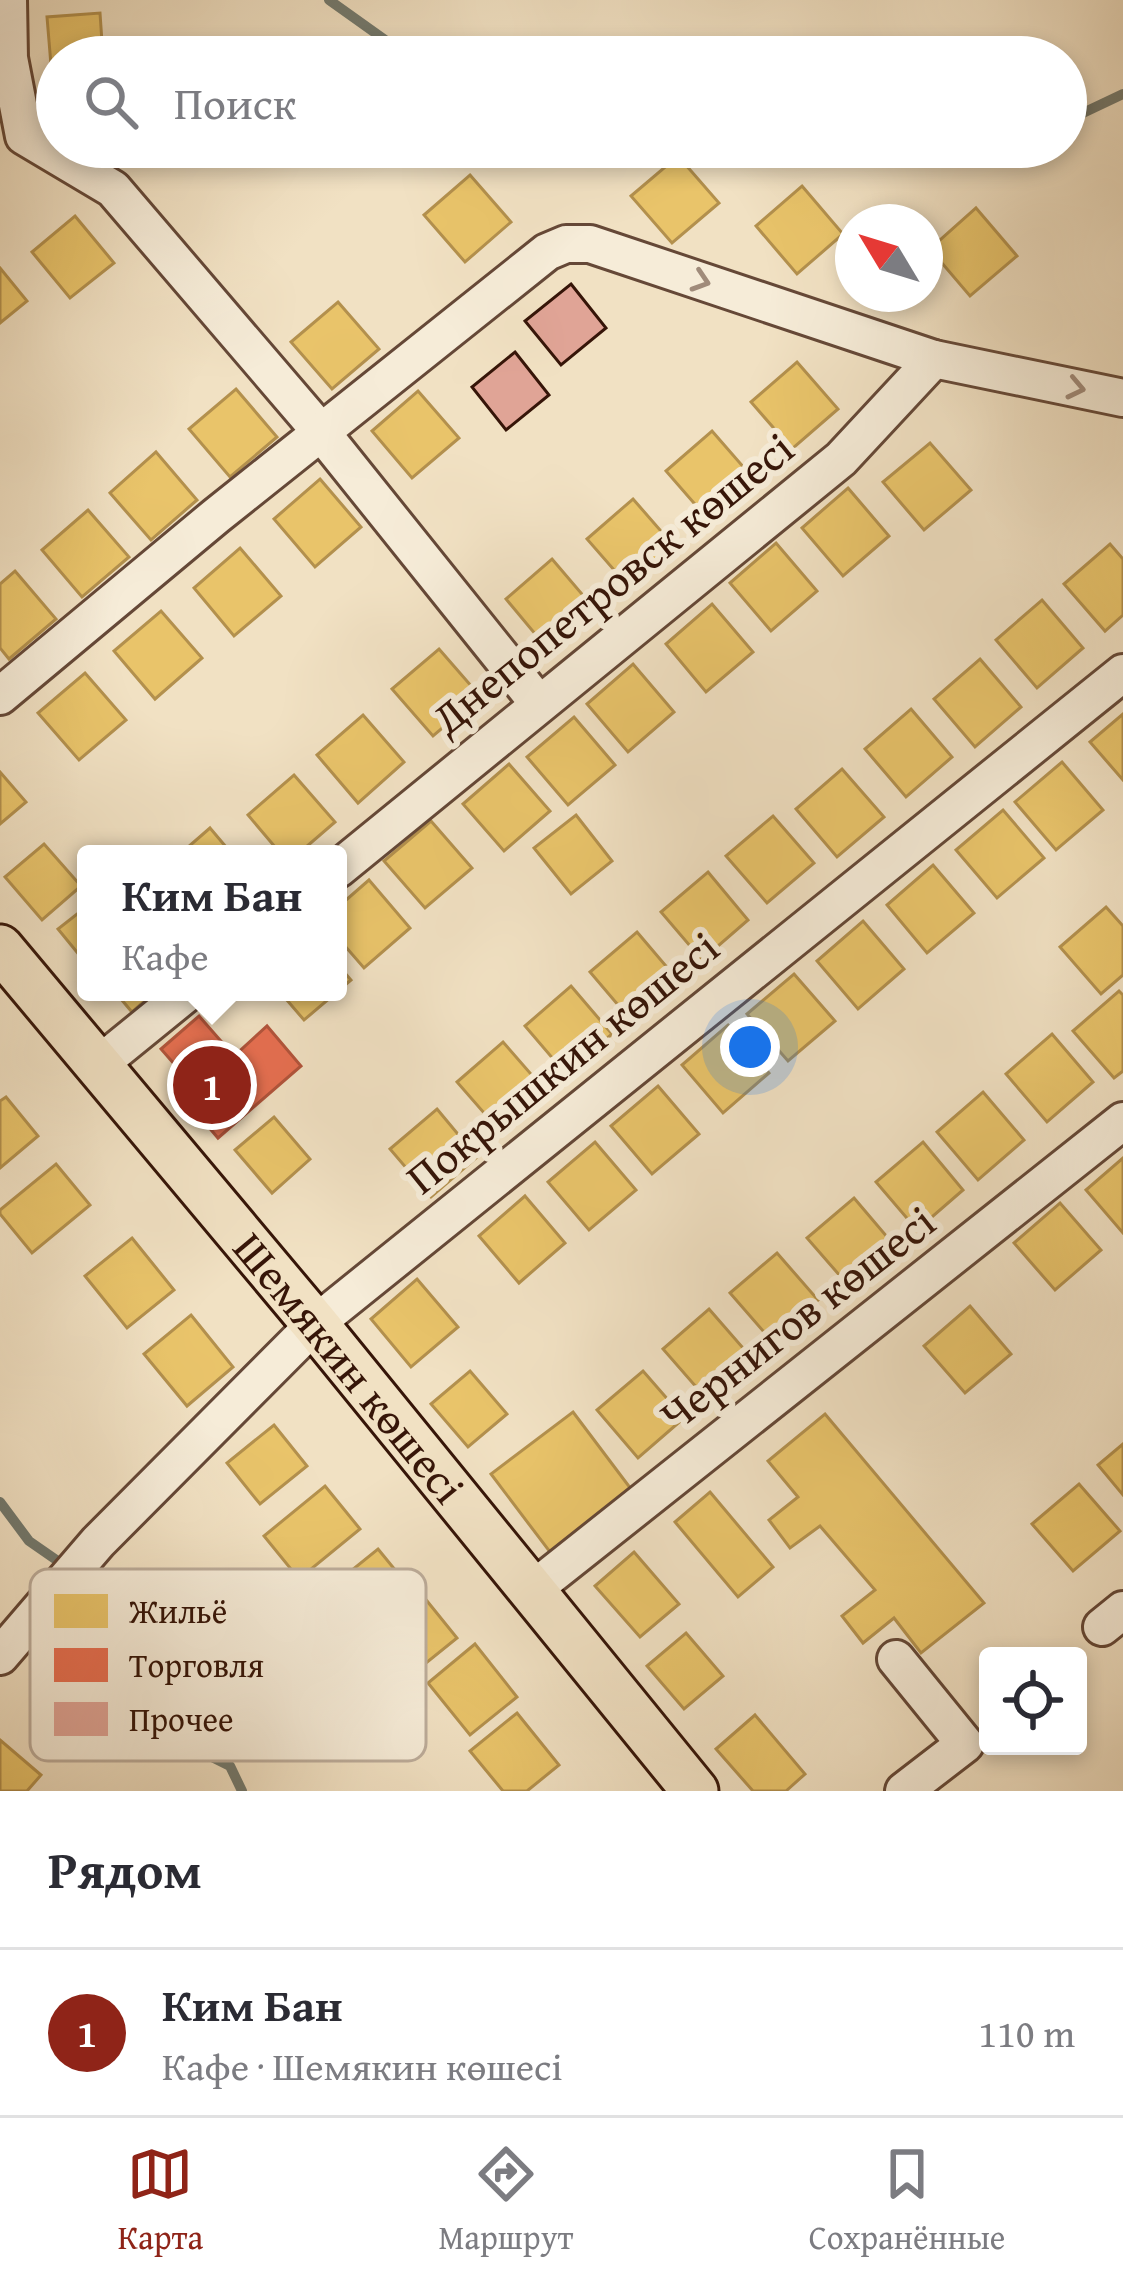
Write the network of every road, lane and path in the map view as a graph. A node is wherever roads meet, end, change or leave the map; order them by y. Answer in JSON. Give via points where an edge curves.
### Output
{"nodes":[{"id":1,"x":8,"y":0,"type":"edge"},
{"id":2,"x":12,"y":146,"type":"edge"},
{"id":3,"x":64,"y":168,"type":"edge"},
{"id":4,"x":934,"y":359,"type":"junction"},
{"id":5,"x":1123,"y":398,"type":"edge"},
{"id":6,"x":321,"y":432,"type":"junction"},
{"id":7,"x":1123,"y":673,"type":"edge"},
{"id":8,"x":0,"y":696,"type":"edge"},
{"id":9,"x":538,"y":704,"type":"junction"},
{"id":10,"x":347,"y":862,"type":"edge"},
{"id":11,"x":0,"y":948,"type":"edge"},
{"id":12,"x":177,"y":1001,"type":"edge"},
{"id":13,"x":97,"y":1066,"type":"junction"},
{"id":14,"x":1123,"y":1121,"type":"edge"},
{"id":15,"x":315,"y":1324,"type":"junction"},
{"id":16,"x":76,"y":1569,"type":"edge"},
{"id":17,"x":531,"y":1591,"type":"junction"},
{"id":18,"x":30,"y":1621,"type":"edge"},
{"id":19,"x":0,"y":1656,"type":"edge"},
{"id":20,"x":896,"y":1659,"type":"dead end"},
{"id":21,"x":695,"y":1791,"type":"edge"},
{"id":22,"x":904,"y":1791,"type":"edge"}],
"edges":[{"from":1,"to":2,"type":"street"},
{"from":3,"to":6,"type":"street","via":[[113,189]]},
{"from":4,"to":5,"type":"street","one_way":true},
{"from":6,"to":4,"type":"street","one_way":true,"via":[[566,244],[590,244]]},
{"from":4,"to":9,"type":"street","name":"Днепопетровск көшесі","via":[[841,459]]},
{"from":6,"to":8,"type":"street"},
{"from":6,"to":9,"type":"street"},
{"from":7,"to":15,"type":"street","name":"Покрышкин көшесі"},
{"from":9,"to":10,"type":"street","name":"Днепопетровск көшесі"},
{"from":11,"to":13,"type":"main road","name":"Шемякин көшесі"},
{"from":12,"to":13,"type":"street"},
{"from":13,"to":15,"type":"main road","name":"Шемякин көшесі"},
{"from":14,"to":17,"type":"street","name":"Чернигов көшесі"},
{"from":15,"to":16,"type":"street","name":"Покрышкин көшесі"},
{"from":15,"to":17,"type":"main road","name":"Шемякин көшесі"},
{"from":17,"to":21,"type":"main road","name":"Шемякин көшесі"},
{"from":18,"to":19,"type":"street","name":"Покрышкин көшесі"},
{"from":20,"to":22,"type":"street","via":[[965,1744]]}]}
